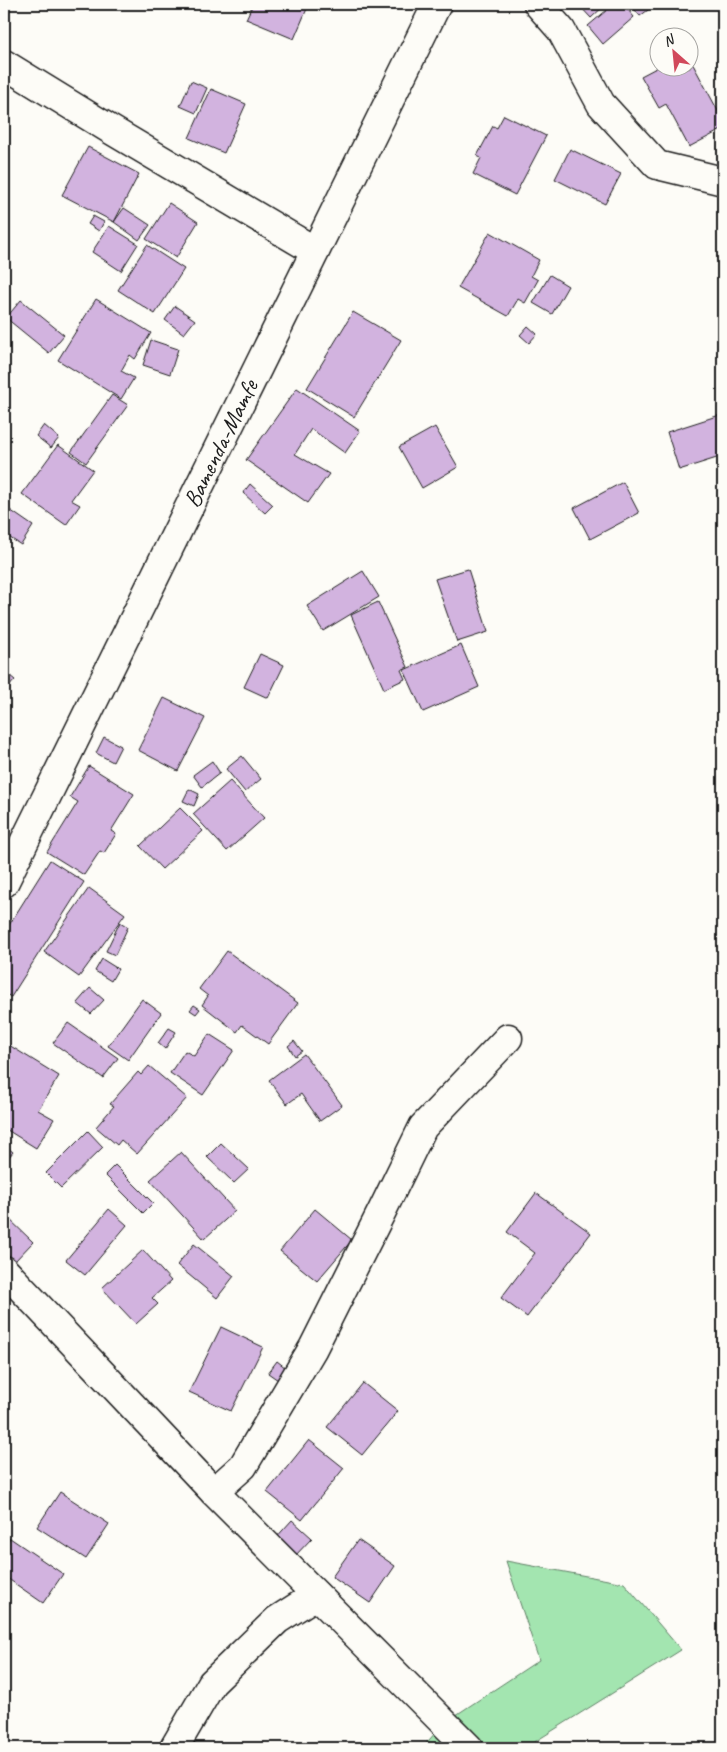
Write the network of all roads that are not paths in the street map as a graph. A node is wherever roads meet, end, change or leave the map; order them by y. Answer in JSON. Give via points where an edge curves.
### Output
{"nodes":[{"id":1,"x":437,"y":4,"type":"edge"},
{"id":2,"x":538,"y":4,"type":"edge"},
{"id":3,"x":4,"y":64,"type":"edge"},
{"id":4,"x":723,"y":181,"type":"edge"},
{"id":5,"x":315,"y":251,"type":"junction"},
{"id":6,"x":4,"y":883,"type":"edge"},
{"id":7,"x":508,"y":1038,"type":"dead end"},
{"id":8,"x":4,"y":1270,"type":"edge"},
{"id":9,"x":214,"y":1492,"type":"junction"},
{"id":10,"x":316,"y":1595,"type":"junction"},
{"id":11,"x":174,"y":1748,"type":"edge"},
{"id":12,"x":469,"y":1748,"type":"edge"}],
"edges":[{"from":1,"to":5,"type":"main road","name":"Bamenda-Mamfe"},
{"from":2,"to":4,"type":"main road","via":[[561,30],[601,104],[657,165]]},
{"from":3,"to":5,"type":"main road"},
{"from":5,"to":6,"type":"main road","name":"Bamenda-Mamfe"},
{"from":7,"to":9,"type":"main road","via":[[423,1127],[313,1348],[243,1466]]},
{"from":8,"to":9,"type":"main road"},
{"from":9,"to":10,"type":"main road"},
{"from":10,"to":11,"type":"main road","via":[[277,1620],[212,1683]]},
{"from":10,"to":12,"type":"main road"}]}
